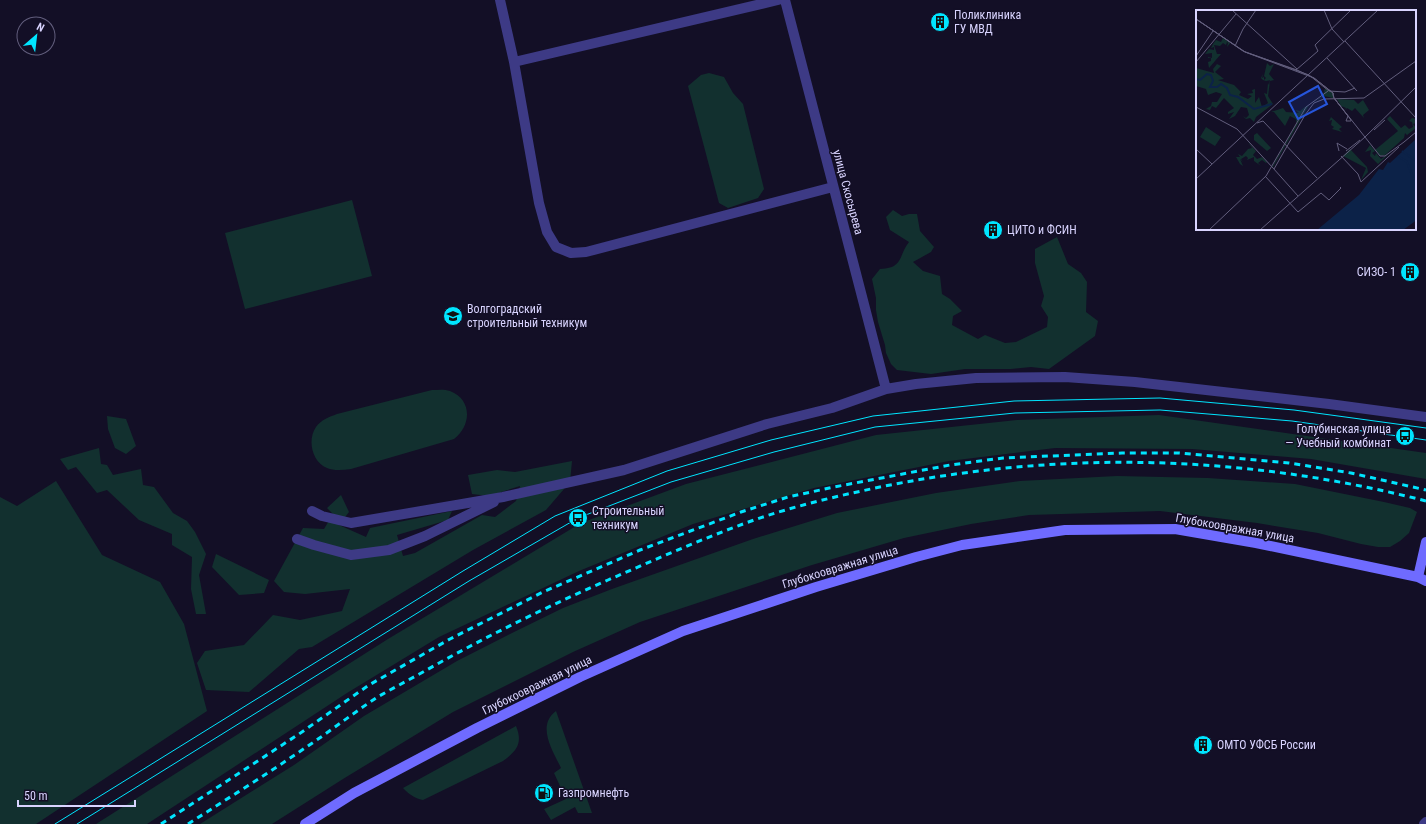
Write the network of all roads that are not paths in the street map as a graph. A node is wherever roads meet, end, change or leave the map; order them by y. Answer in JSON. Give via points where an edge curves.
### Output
{"nodes":[{"id":1,"x":500,"y":0,"type":"edge"},
{"id":2,"x":778,"y":0,"type":"edge"},
{"id":3,"x":785,"y":0,"type":"edge"},
{"id":4,"x":514,"y":62,"type":"junction"},
{"id":5,"x":833,"y":187,"type":"junction"},
{"id":6,"x":886,"y":390,"type":"junction"},
{"id":7,"x":1426,"y":417,"type":"edge"},
{"id":8,"x":503,"y":497,"type":"junction"},
{"id":9,"x":312,"y":511,"type":"dead end"},
{"id":10,"x":297,"y":539,"type":"dead end"},
{"id":11,"x":1426,"y":542,"type":"edge"},
{"id":12,"x":1422,"y":579,"type":"edge"},
{"id":13,"x":305,"y":824,"type":"edge"}],
"edges":[{"from":1,"to":4,"type":"street"},
{"from":2,"to":4,"type":"street"},
{"from":3,"to":5,"type":"street","name":"улица Скосырева"},
{"from":4,"to":5,"type":"street","via":[[539,203],[547,232],[556,248],[571,253],[586,252]]},
{"from":5,"to":6,"type":"street","name":"улица Скосырева"},
{"from":6,"to":7,"type":"street","via":[[976,378],[1065,376]]},
{"from":6,"to":8,"type":"street","via":[[832,408],[767,424],[624,470]]},
{"from":8,"to":9,"type":"street","via":[[351,523]]},
{"from":8,"to":10,"type":"street","via":[[425,536],[389,550],[351,555]]},
{"from":11,"to":12,"type":"main road"},
{"from":12,"to":13,"type":"main road","name":"Глубокоовражная улица","via":[[1256,543],[1175,529],[1065,530],[962,545],[816,587],[683,631],[580,677],[477,728],[354,793]]}]}
